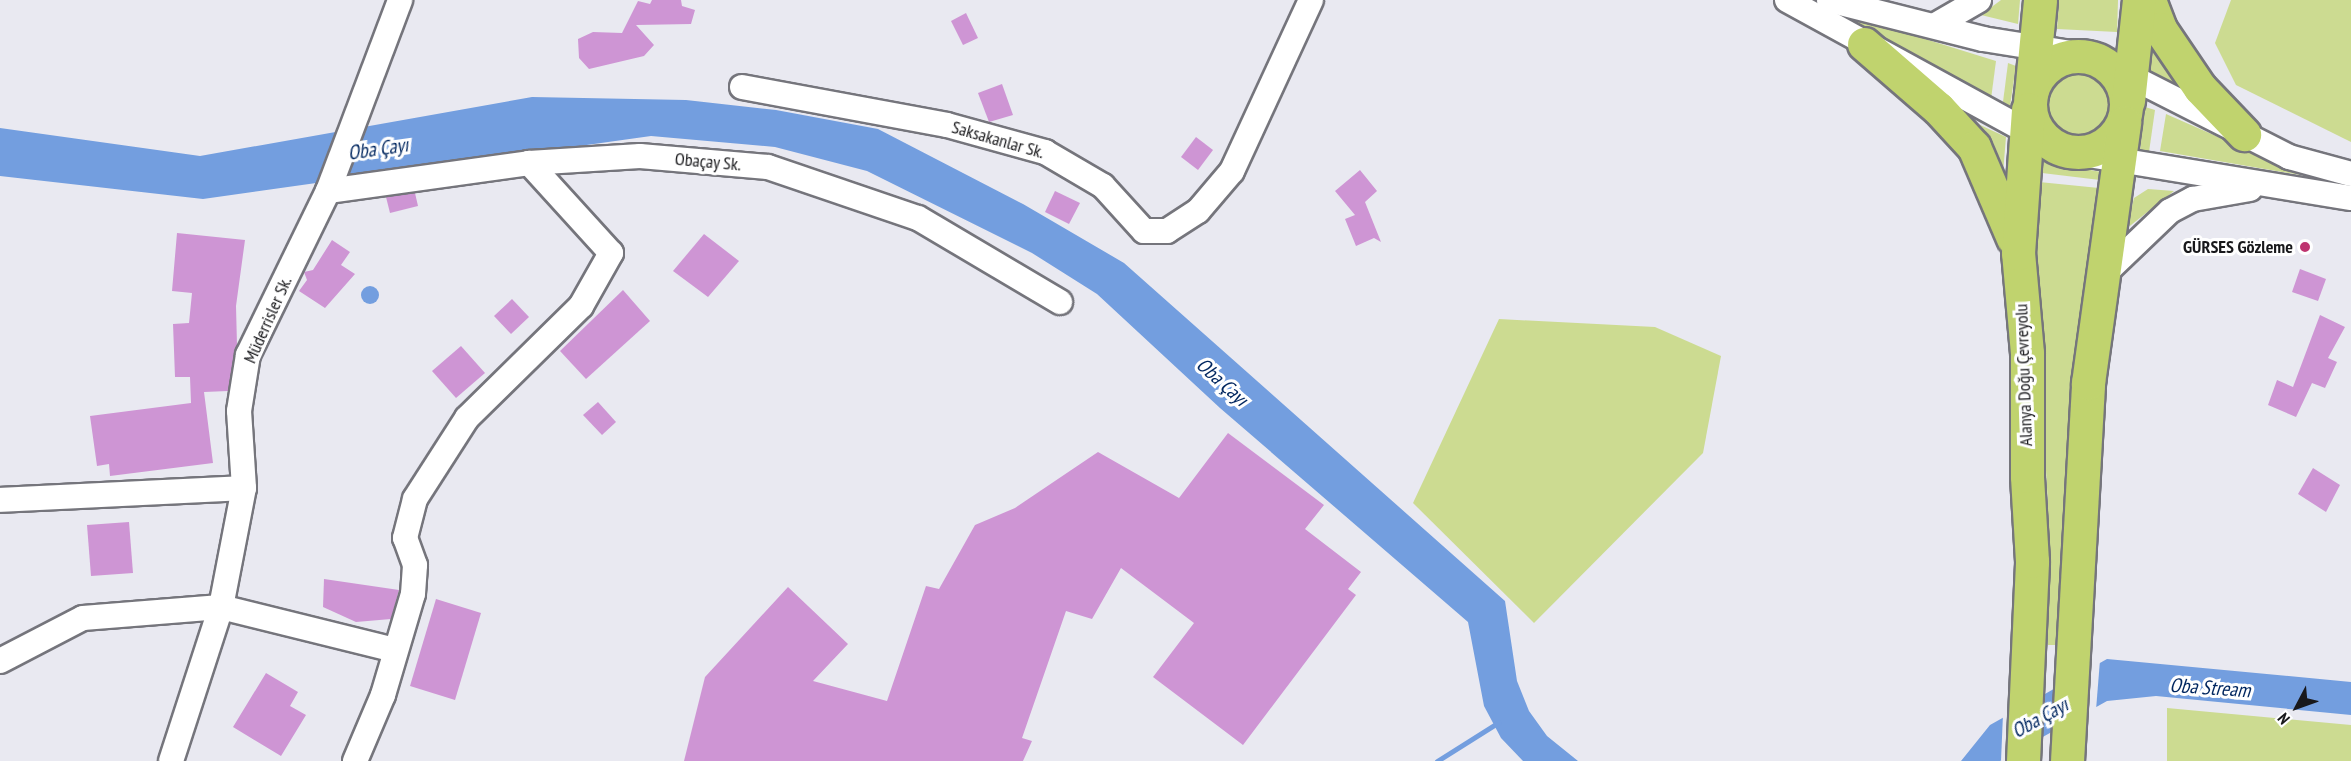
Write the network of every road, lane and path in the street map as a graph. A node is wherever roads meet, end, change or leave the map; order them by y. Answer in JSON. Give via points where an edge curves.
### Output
{"nodes":[{"id":1,"x":400,"y":0,"type":"edge"},
{"id":2,"x":1311,"y":0,"type":"edge"},
{"id":3,"x":1787,"y":0,"type":"edge"},
{"id":4,"x":1829,"y":0,"type":"edge"},
{"id":5,"x":1979,"y":0,"type":"edge"},
{"id":6,"x":2040,"y":0,"type":"edge"},
{"id":7,"x":2139,"y":0,"type":"edge"},
{"id":8,"x":2149,"y":0,"type":"edge"},
{"id":9,"x":1934,"y":26,"type":"junction"},
{"id":10,"x":1864,"y":44,"type":"junction"},
{"id":11,"x":2034,"y":47,"type":"junction"},
{"id":12,"x":2115,"y":84,"type":"junction"},
{"id":13,"x":742,"y":87,"type":"dead end"},
{"id":14,"x":2042,"y":127,"type":"junction"},
{"id":15,"x":2244,"y":134,"type":"junction"},
{"id":16,"x":2120,"y":160,"type":"junction"},
{"id":17,"x":529,"y":163,"type":"junction"},
{"id":18,"x":2351,"y":174,"type":"edge"},
{"id":19,"x":2267,"y":186,"type":"junction"},
{"id":20,"x":328,"y":191,"type":"junction"},
{"id":21,"x":2351,"y":198,"type":"edge"},
{"id":22,"x":2018,"y":253,"type":"junction"},
{"id":23,"x":2104,"y":274,"type":"junction"},
{"id":24,"x":1060,"y":302,"type":"dead end"},
{"id":25,"x":244,"y":488,"type":"junction"},
{"id":26,"x":0,"y":500,"type":"edge"},
{"id":27,"x":221,"y":607,"type":"junction"},
{"id":28,"x":395,"y":650,"type":"junction"},
{"id":29,"x":0,"y":661,"type":"edge"},
{"id":30,"x":2067,"y":754,"type":"edge"},
{"id":31,"x":2023,"y":759,"type":"edge"},
{"id":32,"x":171,"y":761,"type":"edge"},
{"id":33,"x":355,"y":761,"type":"edge"}],
"edges":[{"from":1,"to":20,"type":"street","name":"Müderrisler Sk.","via":[[361,112]]},
{"from":2,"to":13,"type":"street","name":"Saksakanlar Sk.","via":[[1232,171],[1198,211],[1167,231],[1144,231],[1103,186],[1045,152],[948,125]]},
{"from":3,"to":10,"type":"street"},
{"from":4,"to":9,"type":"street"},
{"from":5,"to":9,"type":"street"},
{"from":6,"to":11,"type":"highway","name":"Alanya Doğu Çevreyolu"},
{"from":7,"to":12,"type":"highway"},
{"from":8,"to":15,"type":"highway","via":[[2160,29],[2200,88]]},
{"from":9,"to":11,"type":"street"},
{"from":10,"to":14,"type":"street"},
{"from":10,"to":22,"type":"highway","via":[[1938,108],[1974,147]]},
{"from":11,"to":12,"type":"street"},
{"from":11,"to":14,"type":"highway","name":"Alanya Doğu Çevreyolu"},
{"from":12,"to":14,"type":"highway","via":[[2103,147]]},
{"from":12,"to":14,"type":"highway","via":[[2073,56],[2052,64],[2036,80]]},
{"from":12,"to":15,"type":"street"},
{"from":12,"to":16,"type":"highway"},
{"from":14,"to":16,"type":"street"},
{"from":14,"to":22,"type":"highway","name":"Alanya Doğu Çevreyolu"},
{"from":15,"to":18,"type":"street","via":[[2289,157]]},
{"from":16,"to":19,"type":"street"},
{"from":16,"to":23,"type":"highway"},
{"from":17,"to":20,"type":"street","name":"Obaçay Sk."},
{"from":17,"to":24,"type":"street","name":"Obaçay Sk.","via":[[640,156],[768,168],[918,218]]},
{"from":17,"to":28,"type":"street","via":[[611,253],[581,306],[467,418],[415,499],[405,538],[415,565],[413,594]]},
{"from":19,"to":21,"type":"street"},
{"from":19,"to":23,"type":"street","via":[[2193,199],[2178,207]]},
{"from":20,"to":25,"type":"street","name":"Müderrisler Sk.","via":[[248,355],[239,411]]},
{"from":22,"to":31,"type":"highway","name":"Alanya Doğu Çevreyolu","via":[[2027,353],[2030,642]]},
{"from":23,"to":30,"type":"highway","via":[[2088,383]]},
{"from":25,"to":26,"type":"street"},
{"from":25,"to":27,"type":"street","name":"Müderrisler Sk."},
{"from":27,"to":28,"type":"street"},
{"from":27,"to":29,"type":"street","via":[[83,618]]},
{"from":27,"to":32,"type":"street","name":"Müderrisler Sk."},
{"from":28,"to":33,"type":"street","via":[[383,695]]}]}
